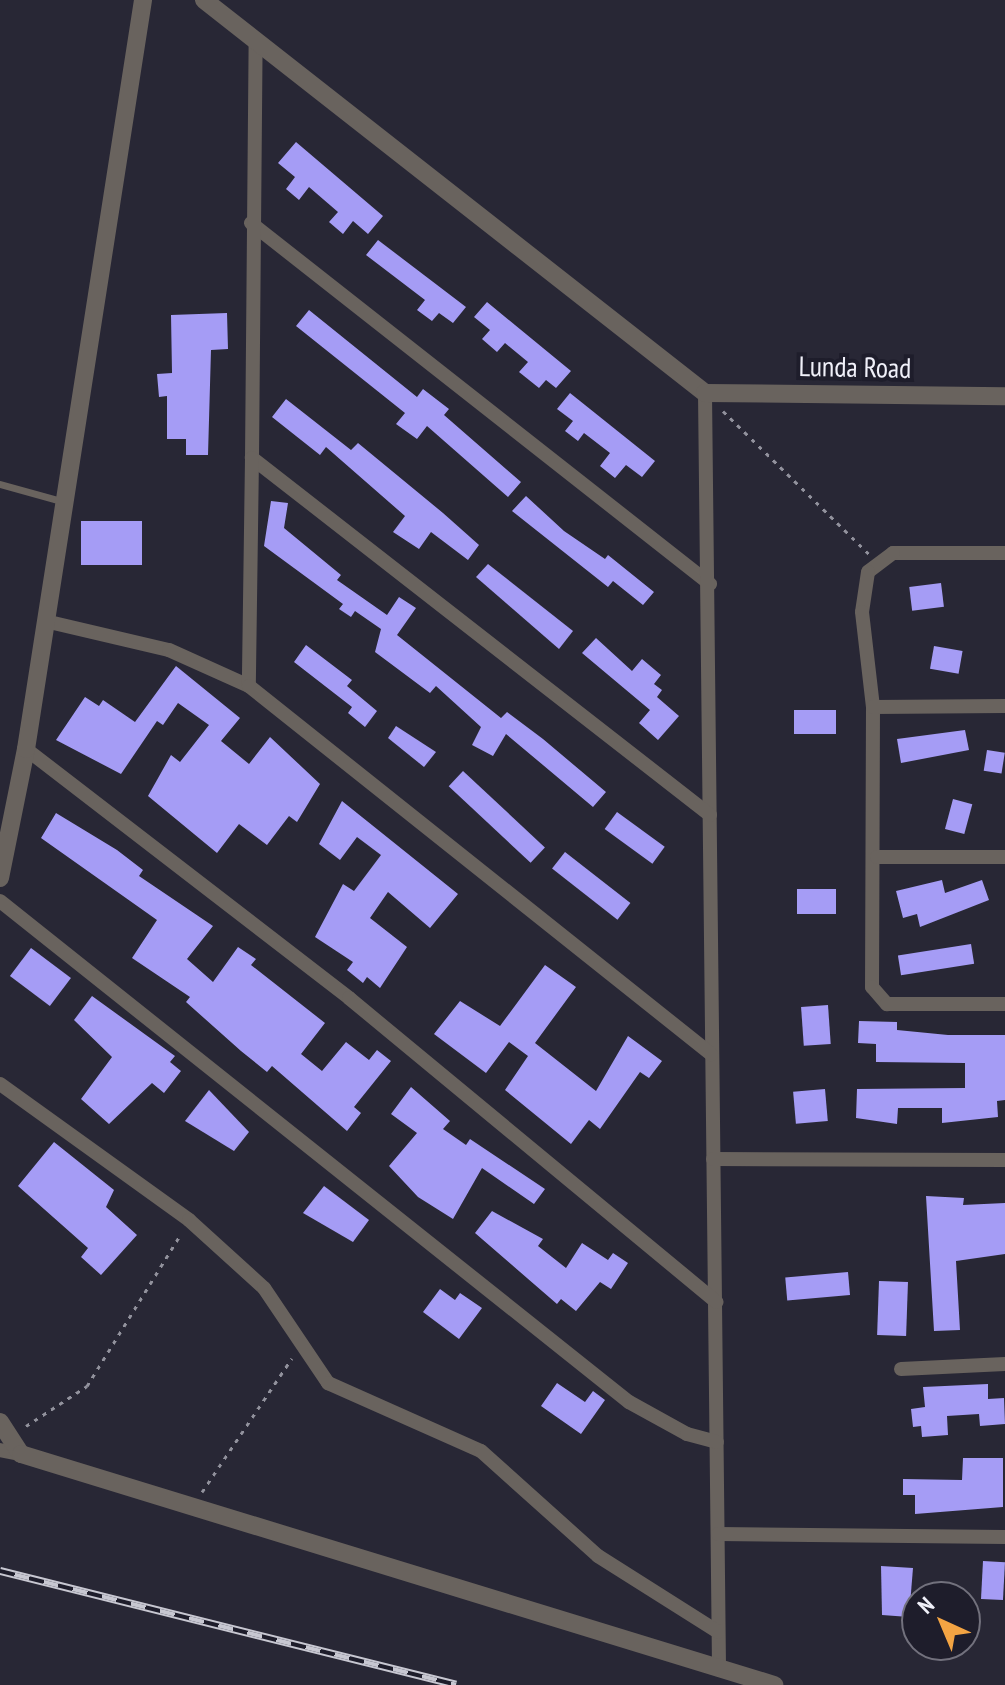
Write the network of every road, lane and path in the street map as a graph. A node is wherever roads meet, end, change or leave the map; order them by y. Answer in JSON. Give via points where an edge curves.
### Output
{"nodes":[{"id":1,"x":143,"y":0,"type":"edge"},
{"id":2,"x":204,"y":0,"type":"edge"},
{"id":3,"x":256,"y":40,"type":"junction"},
{"id":4,"x":251,"y":223,"type":"junction"},
{"id":5,"x":705,"y":393,"type":"junction"},
{"id":6,"x":1005,"y":396,"type":"edge"},
{"id":7,"x":252,"y":458,"type":"junction"},
{"id":8,"x":0,"y":484,"type":"edge"},
{"id":9,"x":61,"y":501,"type":"junction"},
{"id":10,"x":1005,"y":553,"type":"edge"},
{"id":11,"x":877,"y":562,"type":"junction"},
{"id":12,"x":710,"y":584,"type":"junction"},
{"id":13,"x":45,"y":621,"type":"junction"},
{"id":14,"x":249,"y":686,"type":"junction"},
{"id":15,"x":1005,"y":706,"type":"edge"},
{"id":16,"x":873,"y":707,"type":"junction"},
{"id":17,"x":26,"y":749,"type":"junction"},
{"id":18,"x":710,"y":815,"type":"junction"},
{"id":19,"x":877,"y":857,"type":"junction"},
{"id":20,"x":1005,"y":857,"type":"edge"},
{"id":21,"x":0,"y":878,"type":"edge"},
{"id":22,"x":0,"y":901,"type":"edge"},
{"id":23,"x":1005,"y":1004,"type":"edge"},
{"id":24,"x":711,"y":1054,"type":"junction"},
{"id":25,"x":0,"y":1084,"type":"edge"},
{"id":26,"x":713,"y":1159,"type":"junction"},
{"id":27,"x":1005,"y":1160,"type":"edge"},
{"id":28,"x":189,"y":1220,"type":"junction"},
{"id":29,"x":716,"y":1302,"type":"junction"},
{"id":30,"x":302,"y":1345,"type":"junction"},
{"id":31,"x":1005,"y":1364,"type":"edge"},
{"id":32,"x":901,"y":1369,"type":"dead end"},
{"id":33,"x":3,"y":1436,"type":"edge"},
{"id":34,"x":717,"y":1442,"type":"junction"},
{"id":35,"x":191,"y":1508,"type":"junction"},
{"id":36,"x":718,"y":1534,"type":"junction"},
{"id":37,"x":1005,"y":1537,"type":"edge"},
{"id":38,"x":718,"y":1632,"type":"junction"},
{"id":39,"x":719,"y":1667,"type":"junction"},
{"id":40,"x":774,"y":1685,"type":"edge"}],
"edges":[{"from":1,"to":9,"type":"street"},
{"from":2,"to":3,"type":"street"},
{"from":3,"to":4,"type":"street"},
{"from":3,"to":5,"type":"street"},
{"from":4,"to":7,"type":"street"},
{"from":4,"to":12,"type":"street"},
{"from":5,"to":6,"type":"street","name":"Lunda Road"},
{"from":5,"to":11,"type":"path"},
{"from":5,"to":12,"type":"street"},
{"from":7,"to":14,"type":"street"},
{"from":7,"to":18,"type":"street"},
{"from":8,"to":9,"type":"lane"},
{"from":9,"to":13,"type":"street"},
{"from":10,"to":11,"type":"street","via":[[893,553]]},
{"from":11,"to":16,"type":"street","via":[[863,588]]},
{"from":12,"to":18,"type":"street"},
{"from":13,"to":14,"type":"street","via":[[169,650]]},
{"from":13,"to":17,"type":"street"},
{"from":14,"to":24,"type":"street"},
{"from":15,"to":16,"type":"street"},
{"from":16,"to":19,"type":"street"},
{"from":17,"to":21,"type":"street"},
{"from":17,"to":29,"type":"street","via":[[349,998]]},
{"from":18,"to":24,"type":"street"},
{"from":19,"to":20,"type":"street"},
{"from":19,"to":23,"type":"street","via":[[876,999],[887,1004]]},
{"from":22,"to":34,"type":"street","via":[[629,1402],[673,1428]]},
{"from":24,"to":26,"type":"street"},
{"from":25,"to":28,"type":"street"},
{"from":26,"to":27,"type":"street"},
{"from":26,"to":29,"type":"street"},
{"from":28,"to":30,"type":"street","via":[[264,1288]]},
{"from":28,"to":33,"type":"path","via":[[87,1386]]},
{"from":29,"to":34,"type":"street"},
{"from":30,"to":35,"type":"path"},
{"from":30,"to":38,"type":"street","via":[[328,1383],[481,1451],[598,1556]]},
{"from":31,"to":32,"type":"street"},
{"from":33,"to":35,"type":"street","via":[[21,1454]]},
{"from":34,"to":36,"type":"street"},
{"from":35,"to":39,"type":"street"},
{"from":36,"to":37,"type":"street"},
{"from":36,"to":38,"type":"street"},
{"from":38,"to":39,"type":"street"},
{"from":39,"to":40,"type":"street"}]}
